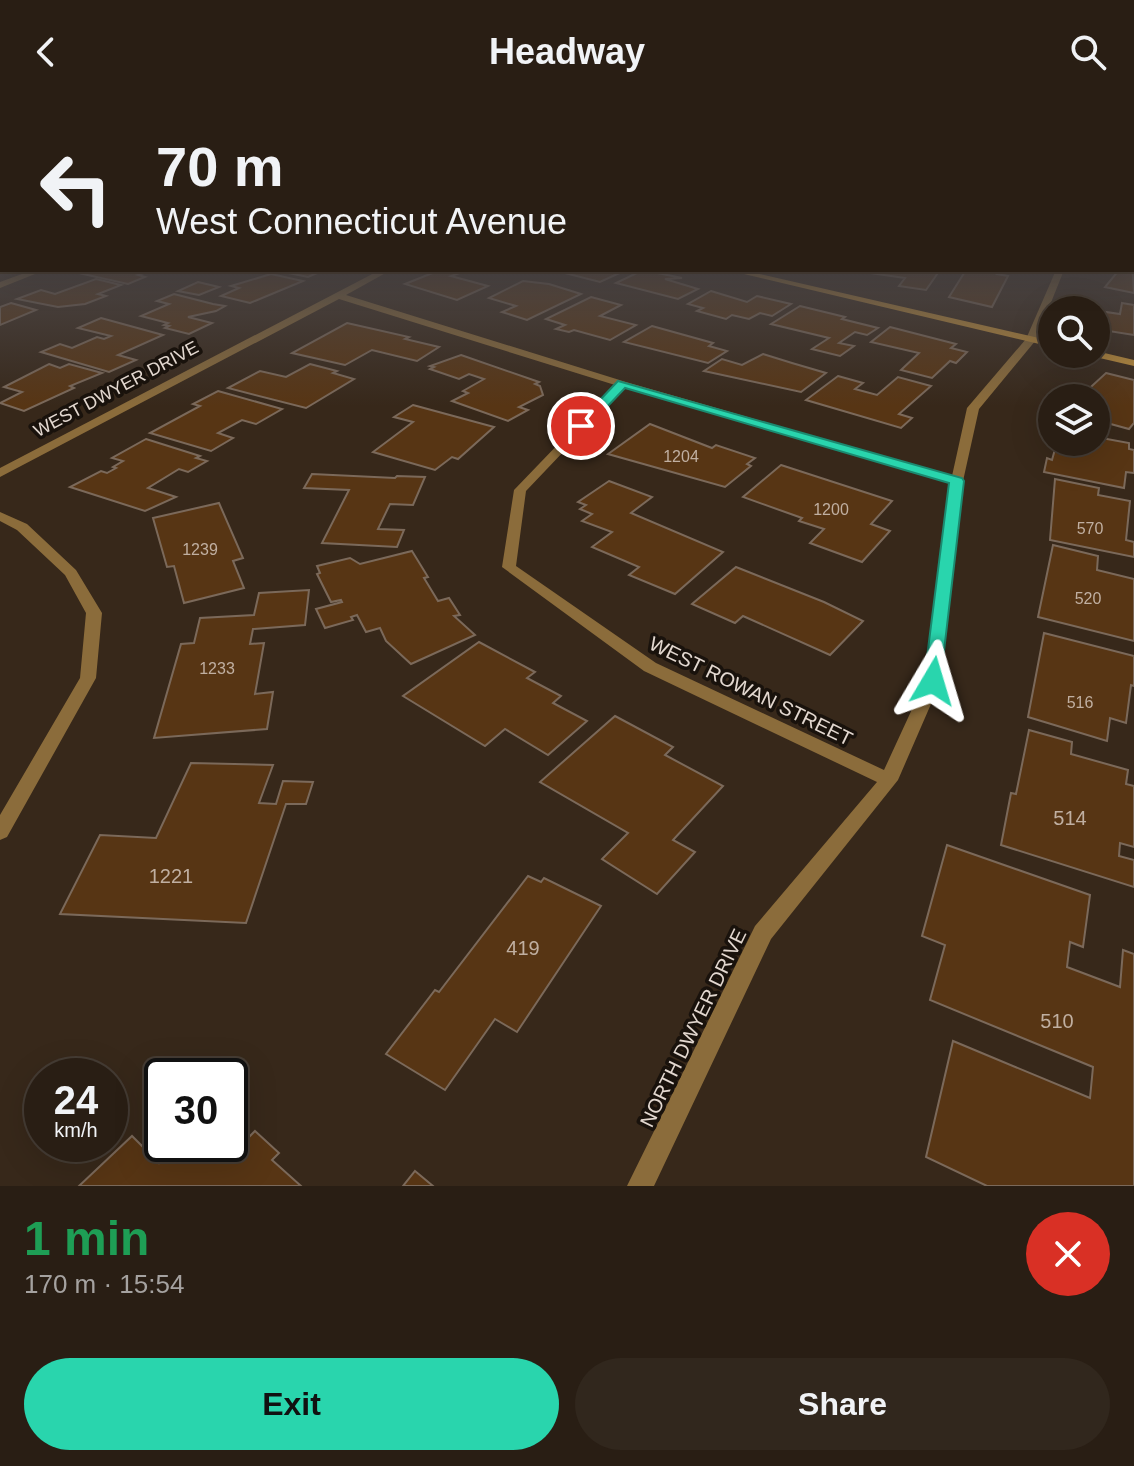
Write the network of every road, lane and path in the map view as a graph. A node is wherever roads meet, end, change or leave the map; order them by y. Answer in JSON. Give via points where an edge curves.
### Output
{"nodes":[{"id":1,"x":318,"y":304,"type":"edge"},
{"id":2,"x":367,"y":304,"type":"edge"},
{"id":3,"x":879,"y":304,"type":"edge"},
{"id":4,"x":1046,"y":304,"type":"edge"},
{"id":5,"x":1031,"y":340,"type":"junction"},
{"id":6,"x":1038,"y":341,"type":"edge"},
{"id":7,"x":1110,"y":357,"type":"edge"},
{"id":8,"x":1134,"y":363,"type":"edge"},
{"id":9,"x":622,"y":384,"type":"junction"},
{"id":10,"x":0,"y":473,"type":"edge"},
{"id":11,"x":957,"y":481,"type":"junction"},
{"id":12,"x":0,"y":516,"type":"edge"},
{"id":13,"x":889,"y":780,"type":"junction"},
{"id":14,"x":0,"y":832,"type":"edge"},
{"id":15,"x":640,"y":1186,"type":"edge"}],
"edges":[{"from":1,"to":10,"type":"street","name":"WEST DWYER DRIVE"},
{"from":2,"to":9,"type":"street"},
{"from":3,"to":5,"type":"street"},
{"from":4,"to":5,"type":"street","name":"NORTH DWYER DRIVE"},
{"from":5,"to":6,"type":"street"},
{"from":5,"to":11,"type":"street","name":"NORTH DWYER DRIVE","via":[[973,408]]},
{"from":7,"to":8,"type":"street"},
{"from":9,"to":11,"type":"street"},
{"from":9,"to":13,"type":"street","name":"WEST ROWAN STREET","via":[[520,490],[509,567],[650,667]]},
{"from":11,"to":13,"type":"street","name":"NORTH DWYER DRIVE","via":[[933,681]]},
{"from":12,"to":14,"type":"street","via":[[22,527],[71,573],[94,613],[88,678]]},
{"from":13,"to":15,"type":"street","name":"NORTH DWYER DRIVE","via":[[763,933]]}]}
